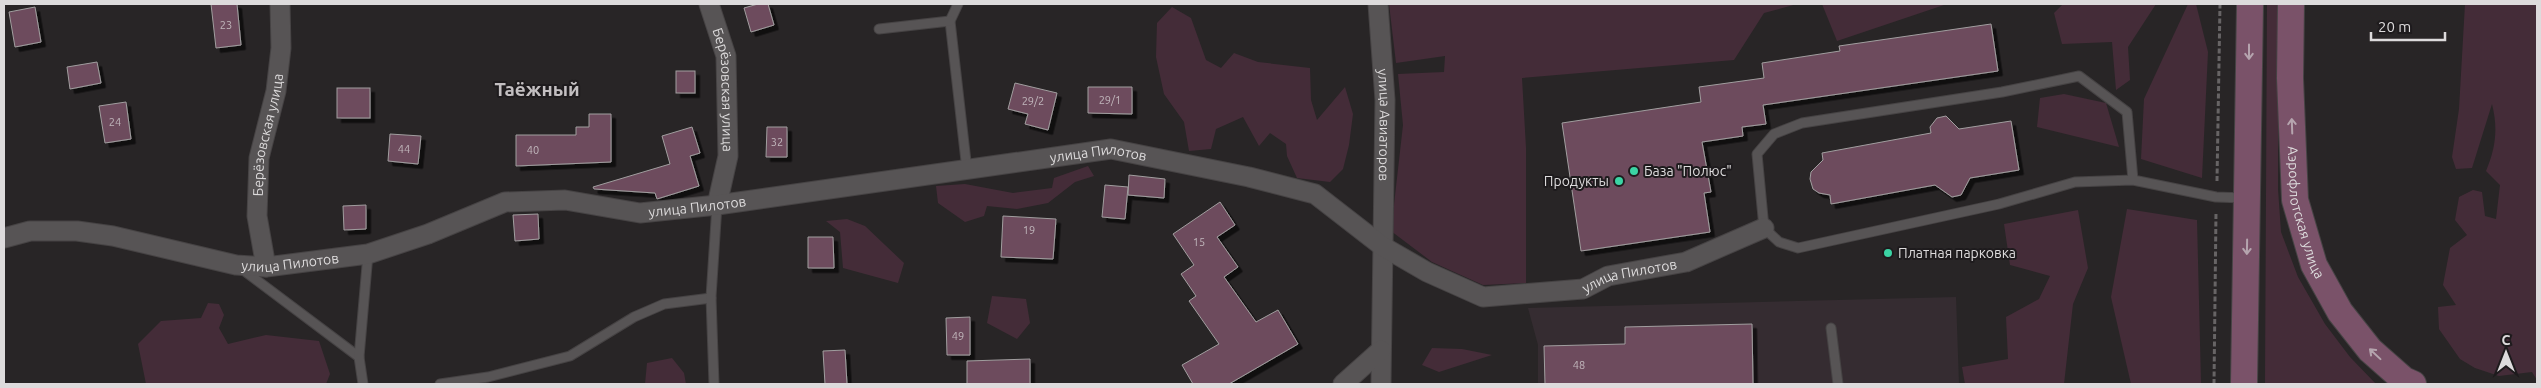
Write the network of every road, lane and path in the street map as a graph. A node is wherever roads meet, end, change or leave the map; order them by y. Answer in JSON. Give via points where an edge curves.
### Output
{"nodes":[{"id":1,"x":280,"y":4,"type":"edge"},
{"id":2,"x":709,"y":4,"type":"edge"},
{"id":3,"x":958,"y":4,"type":"edge"},
{"id":4,"x":1378,"y":4,"type":"edge"},
{"id":5,"x":2250,"y":4,"type":"edge"},
{"id":6,"x":2291,"y":4,"type":"edge"},
{"id":7,"x":950,"y":21,"type":"junction"},
{"id":8,"x":879,"y":29,"type":"dead end"},
{"id":9,"x":967,"y":170,"type":"junction"},
{"id":10,"x":2133,"y":180,"type":"junction"},
{"id":11,"x":2247,"y":198,"type":"junction"},
{"id":12,"x":718,"y":205,"type":"junction"},
{"id":13,"x":1764,"y":228,"type":"junction"},
{"id":14,"x":4,"y":238,"type":"edge"},
{"id":15,"x":1382,"y":246,"type":"junction"},
{"id":16,"x":368,"y":254,"type":"junction"},
{"id":17,"x":236,"y":265,"type":"junction"},
{"id":18,"x":266,"y":267,"type":"junction"},
{"id":19,"x":711,"y":298,"type":"junction"},
{"id":20,"x":1831,"y":328,"type":"dead end"},
{"id":21,"x":1381,"y":350,"type":"junction"},
{"id":22,"x":359,"y":357,"type":"junction"},
{"id":23,"x":363,"y":384,"type":"edge"},
{"id":24,"x":440,"y":384,"type":"edge"},
{"id":25,"x":714,"y":384,"type":"edge"},
{"id":26,"x":1343,"y":384,"type":"edge"},
{"id":27,"x":1381,"y":384,"type":"edge"},
{"id":28,"x":1838,"y":384,"type":"edge"},
{"id":29,"x":2244,"y":384,"type":"edge"},
{"id":30,"x":2413,"y":384,"type":"edge"}],
"edges":[{"from":1,"to":18,"type":"street","name":"Берёзовская улица","via":[[281,48],[276,91],[259,158],[257,216]]},
{"from":2,"to":12,"type":"street","name":"Берёзовская улица","via":[[726,56],[728,156]]},
{"from":3,"to":7,"type":"lane"},
{"from":4,"to":15,"type":"street","name":"улица Авиаторов","via":[[1384,100]]},
{"from":5,"to":11,"type":"main road","one_way":true},
{"from":30,"to":6,"type":"main road","name":"Аэрофлотская улица","one_way":true,"via":[[2370,350],[2340,312],[2314,265],[2295,200],[2290,78]]},
{"from":7,"to":8,"type":"lane"},
{"from":7,"to":9,"type":"lane"},
{"from":9,"to":12,"type":"street","name":"улица Пилотов"},
{"from":9,"to":15,"type":"street","name":"улица Пилотов","via":[[1111,149],[1249,177],[1314,194]]},
{"from":10,"to":11,"type":"lane","via":[[2216,197]]},
{"from":10,"to":13,"type":"lane","via":[[2075,182],[1999,204],[1798,248],[1779,242]]},
{"from":10,"to":13,"type":"lane","via":[[2127,112],[2079,76],[2002,92],[1802,123],[1774,134],[1757,154]]},
{"from":11,"to":29,"type":"main road","one_way":true},
{"from":12,"to":16,"type":"street","name":"улица Пилотов","via":[[640,213],[565,200],[506,202]]},
{"from":12,"to":19,"type":"lane"},
{"from":13,"to":15,"type":"street","name":"улица Пилотов","via":[[1686,262],[1608,276],[1583,289],[1483,297]]},
{"from":14,"to":17,"type":"street","name":"улица Пилотов","via":[[30,231],[77,231]]},
{"from":15,"to":21,"type":"street"},
{"from":16,"to":18,"type":"street","name":"улица Пилотов"},
{"from":16,"to":22,"type":"lane"},
{"from":17,"to":18,"type":"street","name":"улица Пилотов"},
{"from":17,"to":22,"type":"lane"},
{"from":19,"to":24,"type":"lane","via":[[664,304],[634,317],[570,356],[488,377]]},
{"from":19,"to":25,"type":"lane"},
{"from":20,"to":28,"type":"lane"},
{"from":21,"to":26,"type":"street"},
{"from":21,"to":27,"type":"street"},
{"from":22,"to":23,"type":"lane"}]}
